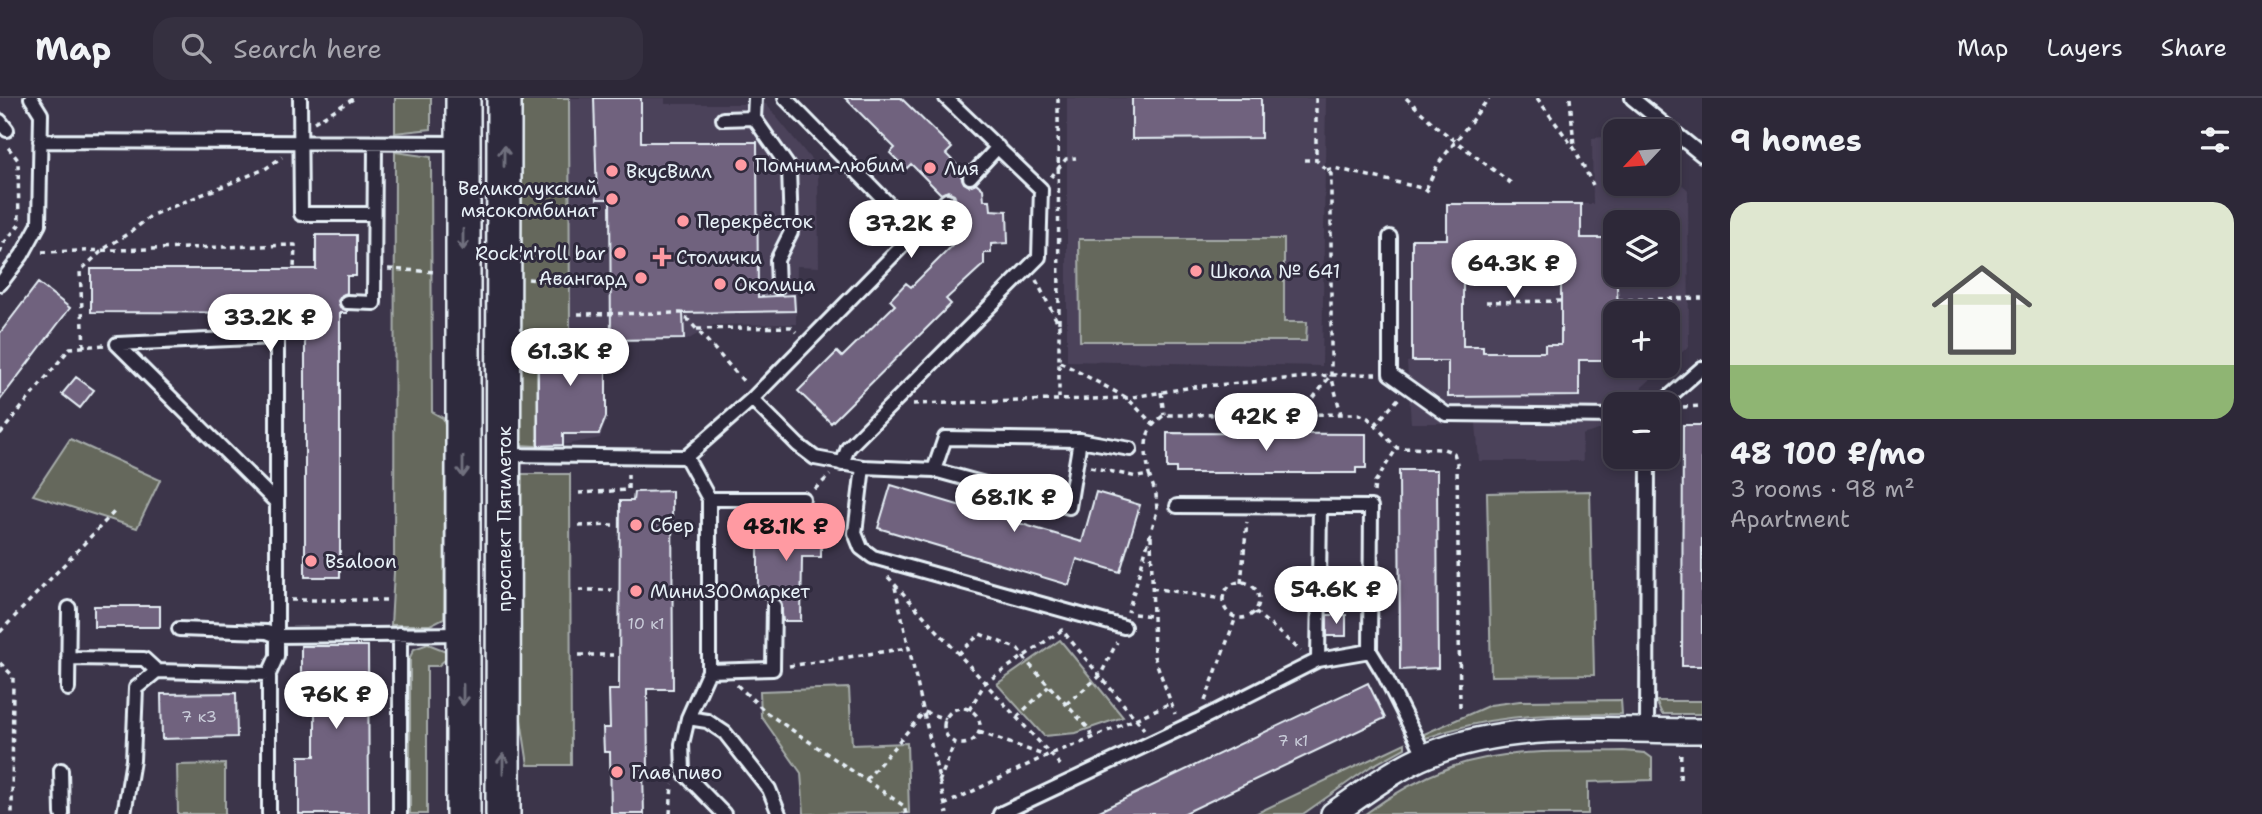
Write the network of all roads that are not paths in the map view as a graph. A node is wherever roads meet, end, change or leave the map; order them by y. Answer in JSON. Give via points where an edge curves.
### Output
{"nodes":[{"id":1,"x":31,"y":98,"type":"edge"},
{"id":2,"x":300,"y":98,"type":"edge"},
{"id":3,"x":463,"y":98,"type":"edge"},
{"id":4,"x":504,"y":98,"type":"edge"},
{"id":5,"x":755,"y":98,"type":"edge"},
{"id":6,"x":785,"y":98,"type":"edge"},
{"id":7,"x":946,"y":98,"type":"edge"},
{"id":8,"x":1632,"y":98,"type":"edge"},
{"id":9,"x":754,"y":118,"type":"junction"},
{"id":10,"x":723,"y":119,"type":"dead end"},
{"id":11,"x":40,"y":141,"type":"junction"},
{"id":12,"x":375,"y":143,"type":"junction"},
{"id":13,"x":463,"y":143,"type":"junction"},
{"id":14,"x":300,"y":144,"type":"junction"},
{"id":15,"x":998,"y":147,"type":"junction"},
{"id":16,"x":1702,"y":155,"type":"edge"},
{"id":17,"x":970,"y":177,"type":"dead end"},
{"id":18,"x":947,"y":200,"type":"dead end"},
{"id":19,"x":374,"y":214,"type":"junction"},
{"id":20,"x":916,"y":232,"type":"junction"},
{"id":21,"x":1390,"y":237,"type":"dead end"},
{"id":22,"x":0,"y":284,"type":"edge"},
{"id":23,"x":778,"y":288,"type":"dead end"},
{"id":24,"x":347,"y":302,"type":"dead end"},
{"id":25,"x":1702,"y":368,"type":"edge"},
{"id":26,"x":1675,"y":392,"type":"edge"},
{"id":27,"x":752,"y":399,"type":"junction"},
{"id":28,"x":1603,"y":416,"type":"edge"},
{"id":29,"x":1080,"y":440,"type":"junction"},
{"id":30,"x":1130,"y":449,"type":"dead end"},
{"id":31,"x":504,"y":455,"type":"junction"},
{"id":32,"x":685,"y":457,"type":"junction"},
{"id":33,"x":842,"y":464,"type":"junction"},
{"id":34,"x":863,"y":467,"type":"junction"},
{"id":35,"x":1648,"y":469,"type":"edge"},
{"id":36,"x":934,"y":470,"type":"junction"},
{"id":37,"x":709,"y":499,"type":"junction"},
{"id":38,"x":803,"y":499,"type":"road end"},
{"id":39,"x":276,"y":503,"type":"junction"},
{"id":40,"x":1177,"y":506,"type":"dead end"},
{"id":41,"x":1320,"y":507,"type":"junction"},
{"id":42,"x":774,"y":606,"type":"dead end"},
{"id":43,"x":69,"y":608,"type":"dead end"},
{"id":44,"x":1124,"y":628,"type":"road end"},
{"id":45,"x":179,"y":629,"type":"dead end"},
{"id":46,"x":463,"y":634,"type":"junction"},
{"id":47,"x":400,"y":635,"type":"junction"},
{"id":48,"x":277,"y":636,"type":"junction"},
{"id":49,"x":1370,"y":652,"type":"junction"},
{"id":50,"x":68,"y":658,"type":"junction"},
{"id":51,"x":1316,"y":661,"type":"junction"},
{"id":52,"x":157,"y":671,"type":"junction"},
{"id":53,"x":715,"y":671,"type":"junction"},
{"id":54,"x":269,"y":674,"type":"junction"},
{"id":55,"x":68,"y":689,"type":"dead end"},
{"id":56,"x":688,"y":718,"type":"junction"},
{"id":57,"x":1647,"y":731,"type":"junction"},
{"id":58,"x":1702,"y":731,"type":"edge"},
{"id":59,"x":1425,"y":756,"type":"junction"},
{"id":60,"x":61,"y":770,"type":"dead end"},
{"id":61,"x":62,"y":814,"type":"edge"},
{"id":62,"x":124,"y":814,"type":"edge"},
{"id":63,"x":269,"y":814,"type":"edge"},
{"id":64,"x":400,"y":814,"type":"edge"},
{"id":65,"x":463,"y":814,"type":"edge"},
{"id":66,"x":503,"y":814,"type":"edge"},
{"id":67,"x":724,"y":814,"type":"edge"},
{"id":68,"x":779,"y":814,"type":"edge"},
{"id":69,"x":1000,"y":814,"type":"edge"},
{"id":70,"x":1333,"y":814,"type":"edge"}],
"edges":[{"from":1,"to":11,"type":"lane","via":[[41,114]]},
{"from":2,"to":14,"type":"lane"},
{"from":3,"to":13,"type":"street"},
{"from":31,"to":4,"type":"street","name":"проспект Пятилеток","one_way":true},
{"from":5,"to":9,"type":"lane"},
{"from":6,"to":20,"type":"lane"},
{"from":7,"to":15,"type":"lane"},
{"from":8,"to":16,"type":"lane"},
{"from":9,"to":10,"type":"lane"},
{"from":9,"to":23,"type":"lane","via":[[789,168],[791,232],[777,260]]},
{"from":11,"to":14,"type":"lane"},
{"from":11,"to":22,"type":"lane","via":[[38,224]]},
{"from":12,"to":13,"type":"lane"},
{"from":12,"to":14,"type":"lane"},
{"from":12,"to":19,"type":"lane"},
{"from":13,"to":46,"type":"street","one_way":true},
{"from":14,"to":19,"type":"lane","via":[[300,214]]},
{"from":15,"to":17,"type":"lane"},
{"from":15,"to":33,"type":"lane","via":[[1041,189],[1039,257],[848,448]]},
{"from":18,"to":20,"type":"lane"},
{"from":19,"to":24,"type":"lane","via":[[374,303]]},
{"from":20,"to":27,"type":"lane"},
{"from":21,"to":28,"type":"lane","via":[[1390,374],[1446,415]]},
{"from":25,"to":26,"type":"lane"},
{"from":27,"to":32,"type":"lane"},
{"from":27,"to":33,"type":"lane","via":[[815,458]]},
{"from":29,"to":30,"type":"lane"},
{"from":29,"to":36,"type":"lane","via":[[945,438]]},
{"from":29,"to":36,"type":"lane","via":[[1069,507]]},
{"from":31,"to":32,"type":"lane"},
{"from":66,"to":31,"type":"street","name":"проспект Пятилеток","one_way":true},
{"from":32,"to":37,"type":"lane"},
{"from":33,"to":34,"type":"lane"},
{"from":34,"to":36,"type":"lane"},
{"from":34,"to":44,"type":"lane","via":[[855,533],[861,548],[873,557]]},
{"from":35,"to":57,"type":"lane"},
{"from":37,"to":38,"type":"lane"},
{"from":37,"to":53,"type":"lane"},
{"from":39,"to":39,"type":"lane","via":[[277,337],[117,344]]},
{"from":39,"to":48,"type":"lane"},
{"from":40,"to":41,"type":"lane"},
{"from":41,"to":49,"type":"lane","via":[[1371,507]]},
{"from":41,"to":51,"type":"lane"},
{"from":42,"to":53,"type":"lane","via":[[774,668]]},
{"from":43,"to":50,"type":"lane"},
{"from":45,"to":48,"type":"lane"},
{"from":46,"to":47,"type":"lane"},
{"from":46,"to":65,"type":"street","one_way":true},
{"from":47,"to":48,"type":"lane"},
{"from":47,"to":64,"type":"lane"},
{"from":48,"to":54,"type":"lane","via":[[277,656]]},
{"from":49,"to":51,"type":"lane"},
{"from":49,"to":59,"type":"lane"},
{"from":50,"to":52,"type":"lane","via":[[144,659]]},
{"from":50,"to":55,"type":"lane"},
{"from":51,"to":69,"type":"lane"},
{"from":52,"to":54,"type":"lane"},
{"from":52,"to":62,"type":"lane","via":[[136,688],[133,760]]},
{"from":53,"to":56,"type":"lane"},
{"from":54,"to":63,"type":"lane"},
{"from":56,"to":67,"type":"lane","via":[[682,744],[683,772]]},
{"from":56,"to":68,"type":"lane","via":[[707,721],[725,733],[769,789]]},
{"from":57,"to":58,"type":"street"},
{"from":57,"to":59,"type":"street","via":[[1514,733],[1461,743]]},
{"from":59,"to":70,"type":"street"},
{"from":60,"to":61,"type":"lane"}]}
